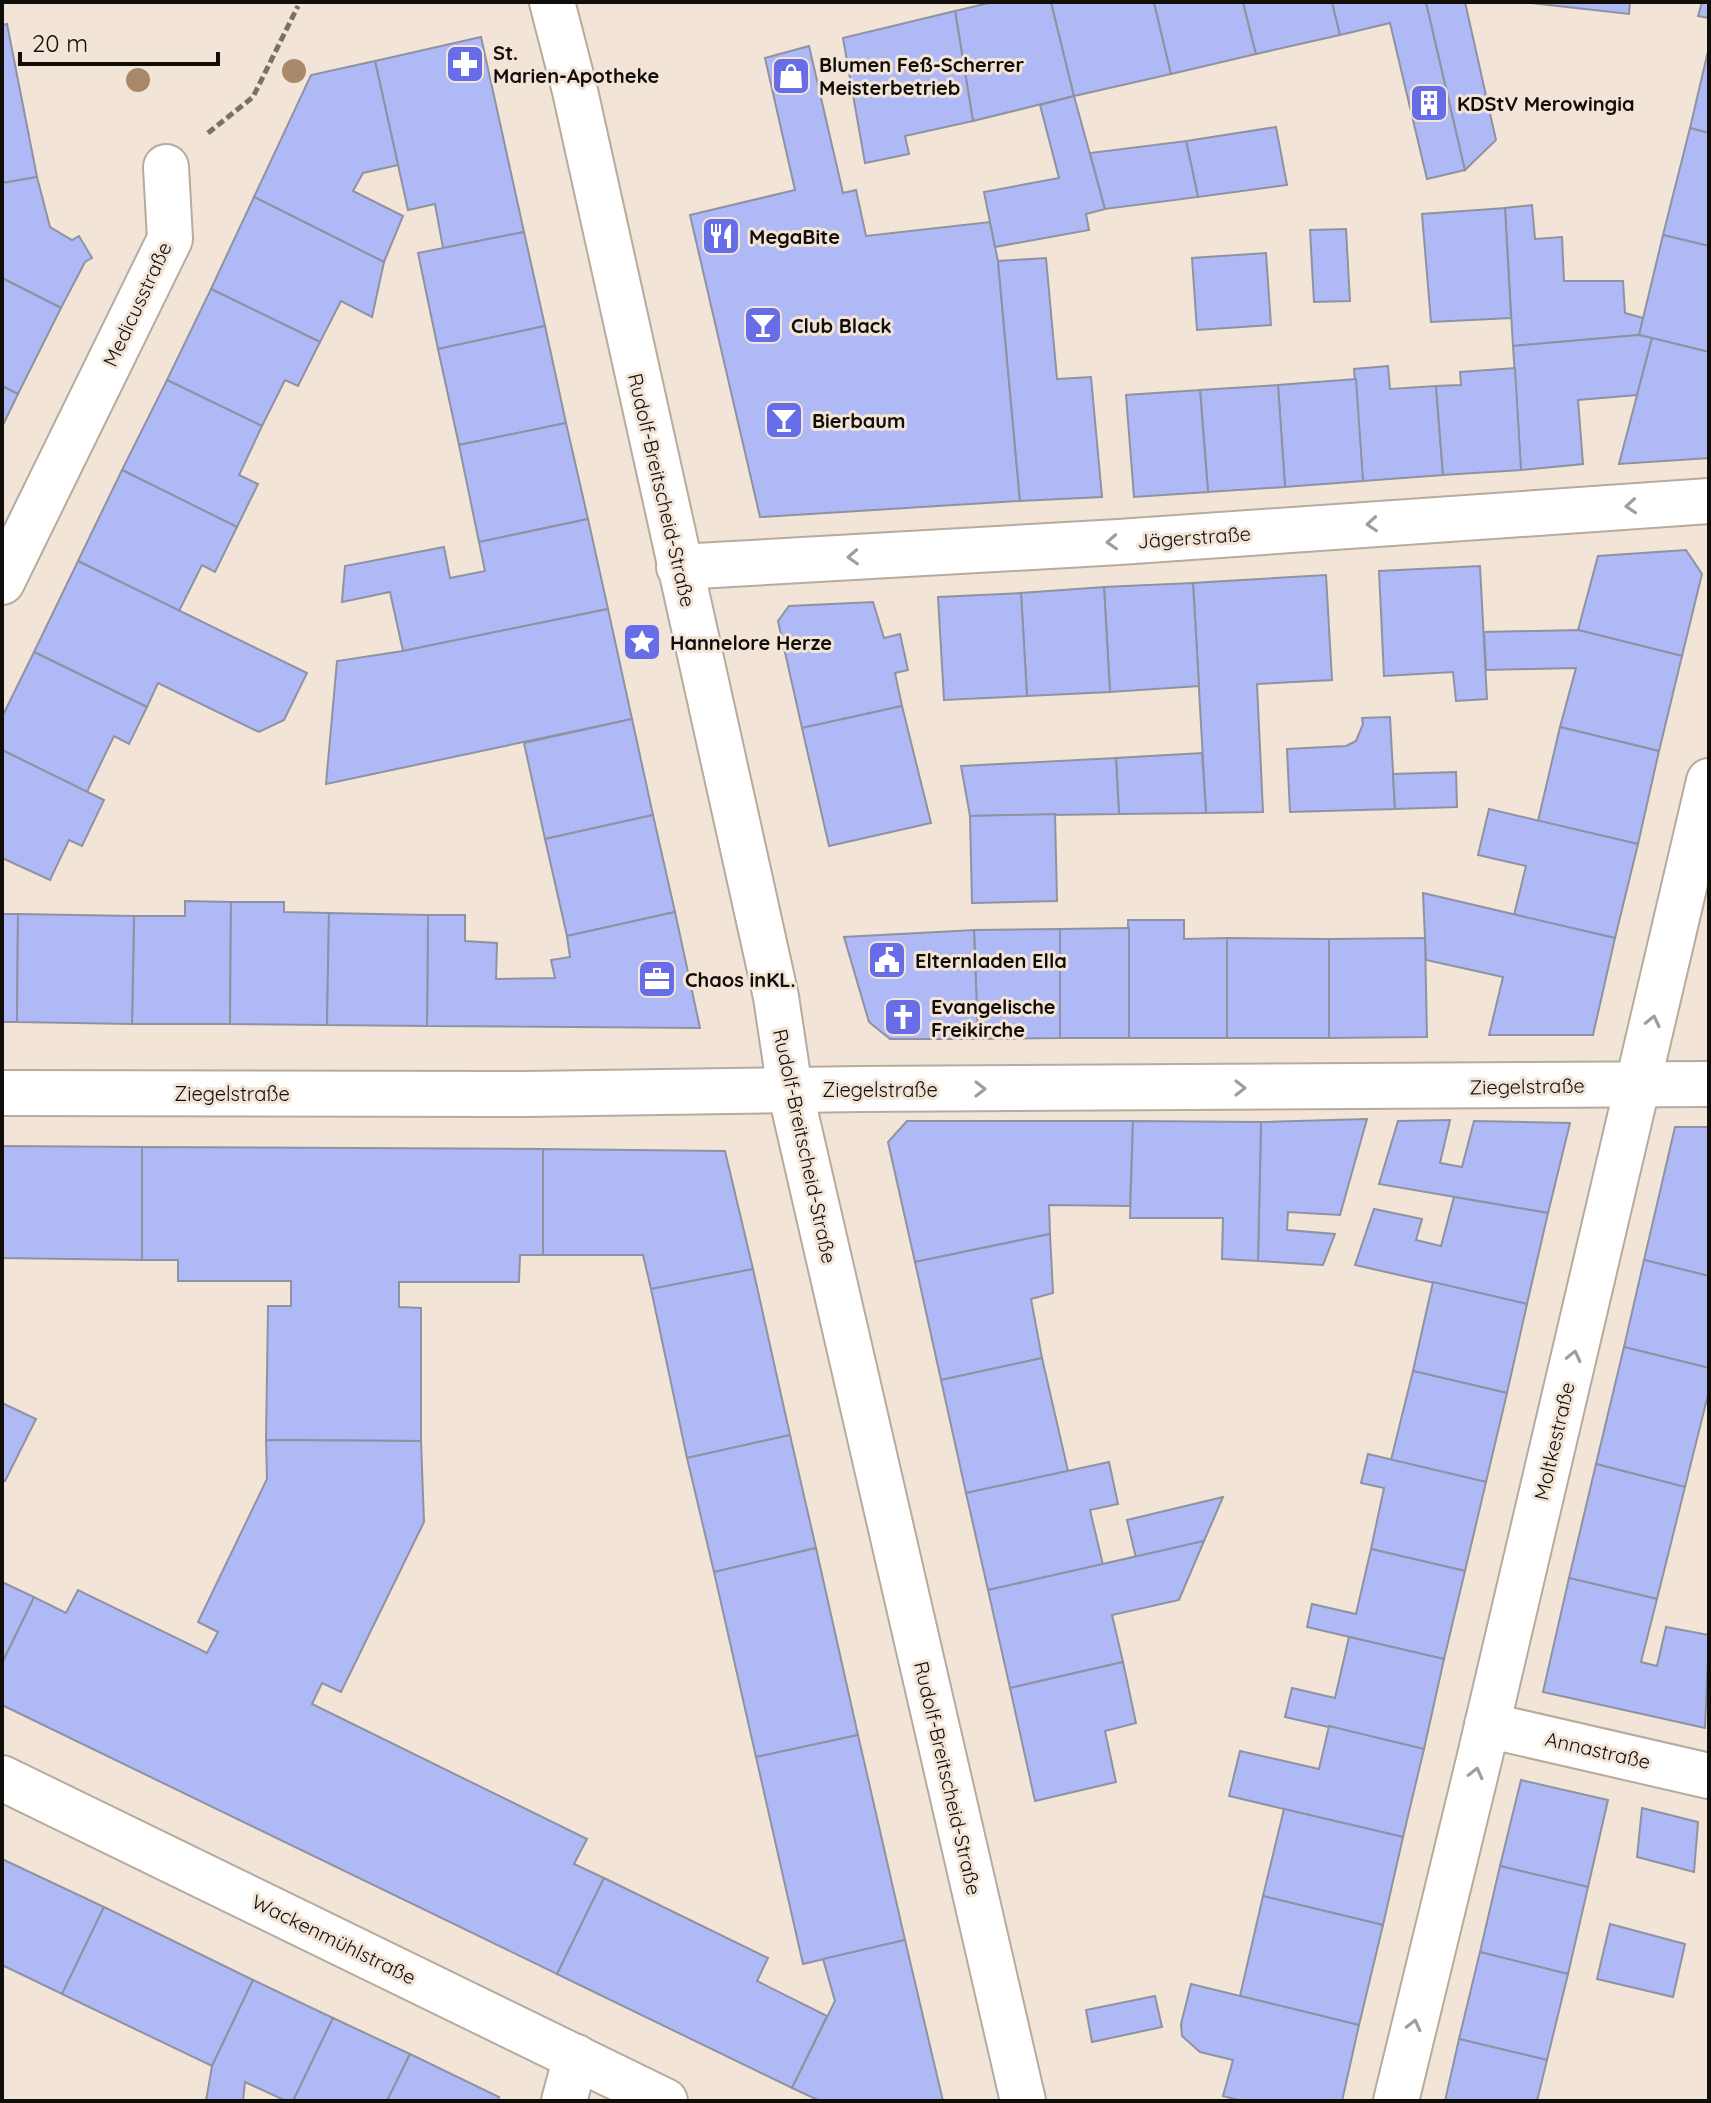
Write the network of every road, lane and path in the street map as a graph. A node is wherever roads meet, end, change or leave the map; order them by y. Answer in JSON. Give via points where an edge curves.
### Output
{"nodes":[{"id":1,"x":552,"y":2,"type":"edge"},
{"id":2,"x":298,"y":6,"type":"dead end"},
{"id":3,"x":166,"y":167,"type":"joint"},
{"id":4,"x":1709,"y":501,"type":"edge"},
{"id":5,"x":679,"y":567,"type":"junction"},
{"id":6,"x":2,"y":582,"type":"edge"},
{"id":7,"x":1709,"y":781,"type":"edge"},
{"id":8,"x":1639,"y":1083,"type":"junction"},
{"id":9,"x":1709,"y":1084,"type":"edge"},
{"id":10,"x":790,"y":1090,"type":"junction"},
{"id":11,"x":2,"y":1093,"type":"edge"},
{"id":12,"x":1487,"y":1725,"type":"junction"},
{"id":13,"x":1709,"y":1776,"type":"edge"},
{"id":14,"x":2,"y":1778,"type":"edge"},
{"id":15,"x":576,"y":2057,"type":"junction"},
{"id":16,"x":564,"y":2101,"type":"edge"},
{"id":17,"x":665,"y":2101,"type":"edge"},
{"id":18,"x":1023,"y":2101,"type":"edge"},
{"id":19,"x":1396,"y":2101,"type":"edge"}],
"edges":[{"from":1,"to":5,"type":"street","name":"Rudolf-Breitscheid-Straße"},
{"from":2,"to":3,"type":"path","via":[[253,97]]},
{"from":3,"to":6,"type":"street","name":"Medicusstraße","via":[[170,239]]},
{"from":4,"to":5,"type":"street","name":"Jägerstraße","one_way":true},
{"from":5,"to":10,"type":"street","name":"Rudolf-Breitscheid-Straße","via":[[776,997]]},
{"from":8,"to":7,"type":"street","name":"Moltkestraße","one_way":true},
{"from":8,"to":9,"type":"street","name":"Ziegelstraße"},
{"from":10,"to":8,"type":"street","name":"Ziegelstraße","one_way":true},
{"from":12,"to":8,"type":"street","name":"Moltkestraße","one_way":true},
{"from":10,"to":11,"type":"street","name":"Ziegelstraße"},
{"from":10,"to":18,"type":"street","name":"Rudolf-Breitscheid-Straße"},
{"from":12,"to":13,"type":"street","name":"Annastraße"},
{"from":19,"to":12,"type":"street","name":"Moltkestraße","one_way":true},
{"from":14,"to":15,"type":"street","name":"Wackenmühlstraße"},
{"from":15,"to":16,"type":"street"},
{"from":15,"to":17,"type":"street","name":"Wackenmühlstraße"}]}
